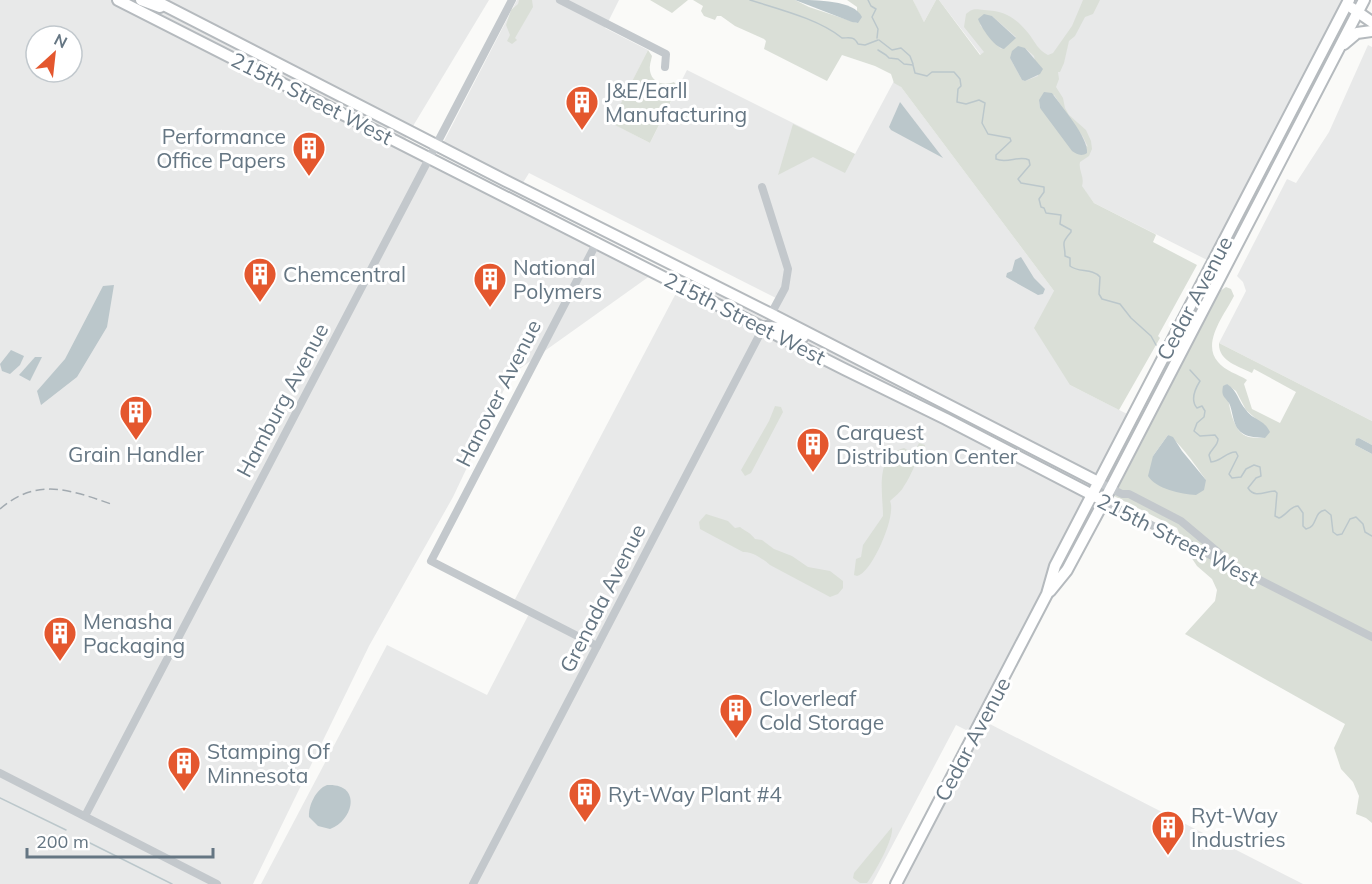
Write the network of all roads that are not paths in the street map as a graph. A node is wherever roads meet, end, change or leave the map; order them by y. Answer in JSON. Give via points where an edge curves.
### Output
{"nodes":[{"id":1,"x":118,"y":0,"type":"edge"},
{"id":2,"x":141,"y":0,"type":"edge"},
{"id":3,"x":154,"y":0,"type":"edge"},
{"id":4,"x":512,"y":0,"type":"edge"},
{"id":5,"x":560,"y":0,"type":"edge"},
{"id":6,"x":1364,"y":0,"type":"edge"},
{"id":7,"x":1346,"y":2,"type":"edge"},
{"id":8,"x":175,"y":11,"type":"junction"},
{"id":9,"x":1358,"y":12,"type":"junction"},
{"id":10,"x":1372,"y":22,"type":"edge"},
{"id":11,"x":1372,"y":31,"type":"edge"},
{"id":12,"x":1338,"y":51,"type":"junction"},
{"id":13,"x":665,"y":67,"type":"dead end"},
{"id":14,"x":435,"y":145,"type":"junction"},
{"id":15,"x":429,"y":157,"type":"junction"},
{"id":16,"x":762,"y":187,"type":"dead end"},
{"id":17,"x":597,"y":242,"type":"junction"},
{"id":18,"x":672,"y":281,"type":"junction"},
{"id":19,"x":771,"y":314,"type":"junction"},
{"id":20,"x":763,"y":328,"type":"junction"},
{"id":21,"x":851,"y":354,"type":"junction"},
{"id":22,"x":1098,"y":482,"type":"junction"},
{"id":23,"x":1110,"y":488,"type":"junction"},
{"id":24,"x":1092,"y":494,"type":"junction"},
{"id":25,"x":1104,"y":501,"type":"junction"},
{"id":26,"x":1250,"y":575,"type":"junction"},
{"id":27,"x":1047,"y":594,"type":"junction"},
{"id":28,"x":1372,"y":637,"type":"edge"},
{"id":29,"x":597,"y":646,"type":"junction"},
{"id":30,"x":0,"y":773,"type":"edge"},
{"id":31,"x":85,"y":816,"type":"junction"},
{"id":32,"x":218,"y":884,"type":"edge"},
{"id":33,"x":473,"y":884,"type":"edge"},
{"id":34,"x":896,"y":884,"type":"edge"}],
"edges":[{"from":1,"to":15,"type":"main road","name":"215th Street West"},
{"from":2,"to":8,"type":"main road"},
{"from":3,"to":8,"type":"main road","name":"215th Street West"},
{"from":4,"to":14,"type":"street","name":"Hamburg Avenue"},
{"from":5,"to":13,"type":"street","via":[[666,54]]},
{"from":6,"to":9,"type":"main road","name":"Cedar Avenue"},
{"from":7,"to":9,"type":"main road"},
{"from":7,"to":22,"type":"main road","name":"Cedar Avenue"},
{"from":8,"to":14,"type":"main road","name":"215th Street West"},
{"from":9,"to":10,"type":"main road"},
{"from":9,"to":12,"type":"main road","name":"Cedar Avenue"},
{"from":11,"to":12,"type":"main road","via":[[1350,37]]},
{"from":12,"to":23,"type":"main road","name":"Cedar Avenue"},
{"from":14,"to":15,"type":"street","name":"Hamburg Avenue"},
{"from":14,"to":19,"type":"main road","name":"215th Street West"},
{"from":15,"to":17,"type":"main road","name":"215th Street West"},
{"from":15,"to":31,"type":"street","name":"Hamburg Avenue"},
{"from":16,"to":19,"type":"street","via":[[788,269],[785,288]]},
{"from":17,"to":18,"type":"main road","name":"215th Street West"},
{"from":17,"to":29,"type":"street","name":"Hanover Avenue","via":[[431,561]]},
{"from":18,"to":19,"type":"main road","via":[[755,316]]},
{"from":18,"to":20,"type":"main road","name":"215th Street West"},
{"from":19,"to":21,"type":"main road","name":"215th Street West"},
{"from":20,"to":21,"type":"main road","via":[[782,328],[836,352]]},
{"from":20,"to":24,"type":"main road","name":"215th Street West"},
{"from":20,"to":29,"type":"street","name":"Grenada Avenue"},
{"from":21,"to":22,"type":"main road","name":"215th Street West"},
{"from":22,"to":23,"type":"street"},
{"from":22,"to":24,"type":"main road","name":"Cedar Avenue"},
{"from":23,"to":25,"type":"main road","name":"Cedar Avenue"},
{"from":23,"to":26,"type":"street","via":[[1175,517]]},
{"from":24,"to":25,"type":"main road","name":"215th Street West"},
{"from":24,"to":27,"type":"main road","name":"Cedar Avenue","via":[[1055,566]]},
{"from":25,"to":26,"type":"street","name":"215th Street West"},
{"from":25,"to":27,"type":"main road","name":"Cedar Avenue","via":[[1067,570]]},
{"from":26,"to":28,"type":"street","name":"215th Street West"},
{"from":27,"to":34,"type":"main road","name":"Cedar Avenue"},
{"from":29,"to":33,"type":"street","name":"Grenada Avenue"},
{"from":30,"to":31,"type":"street"},
{"from":31,"to":32,"type":"street"}]}
